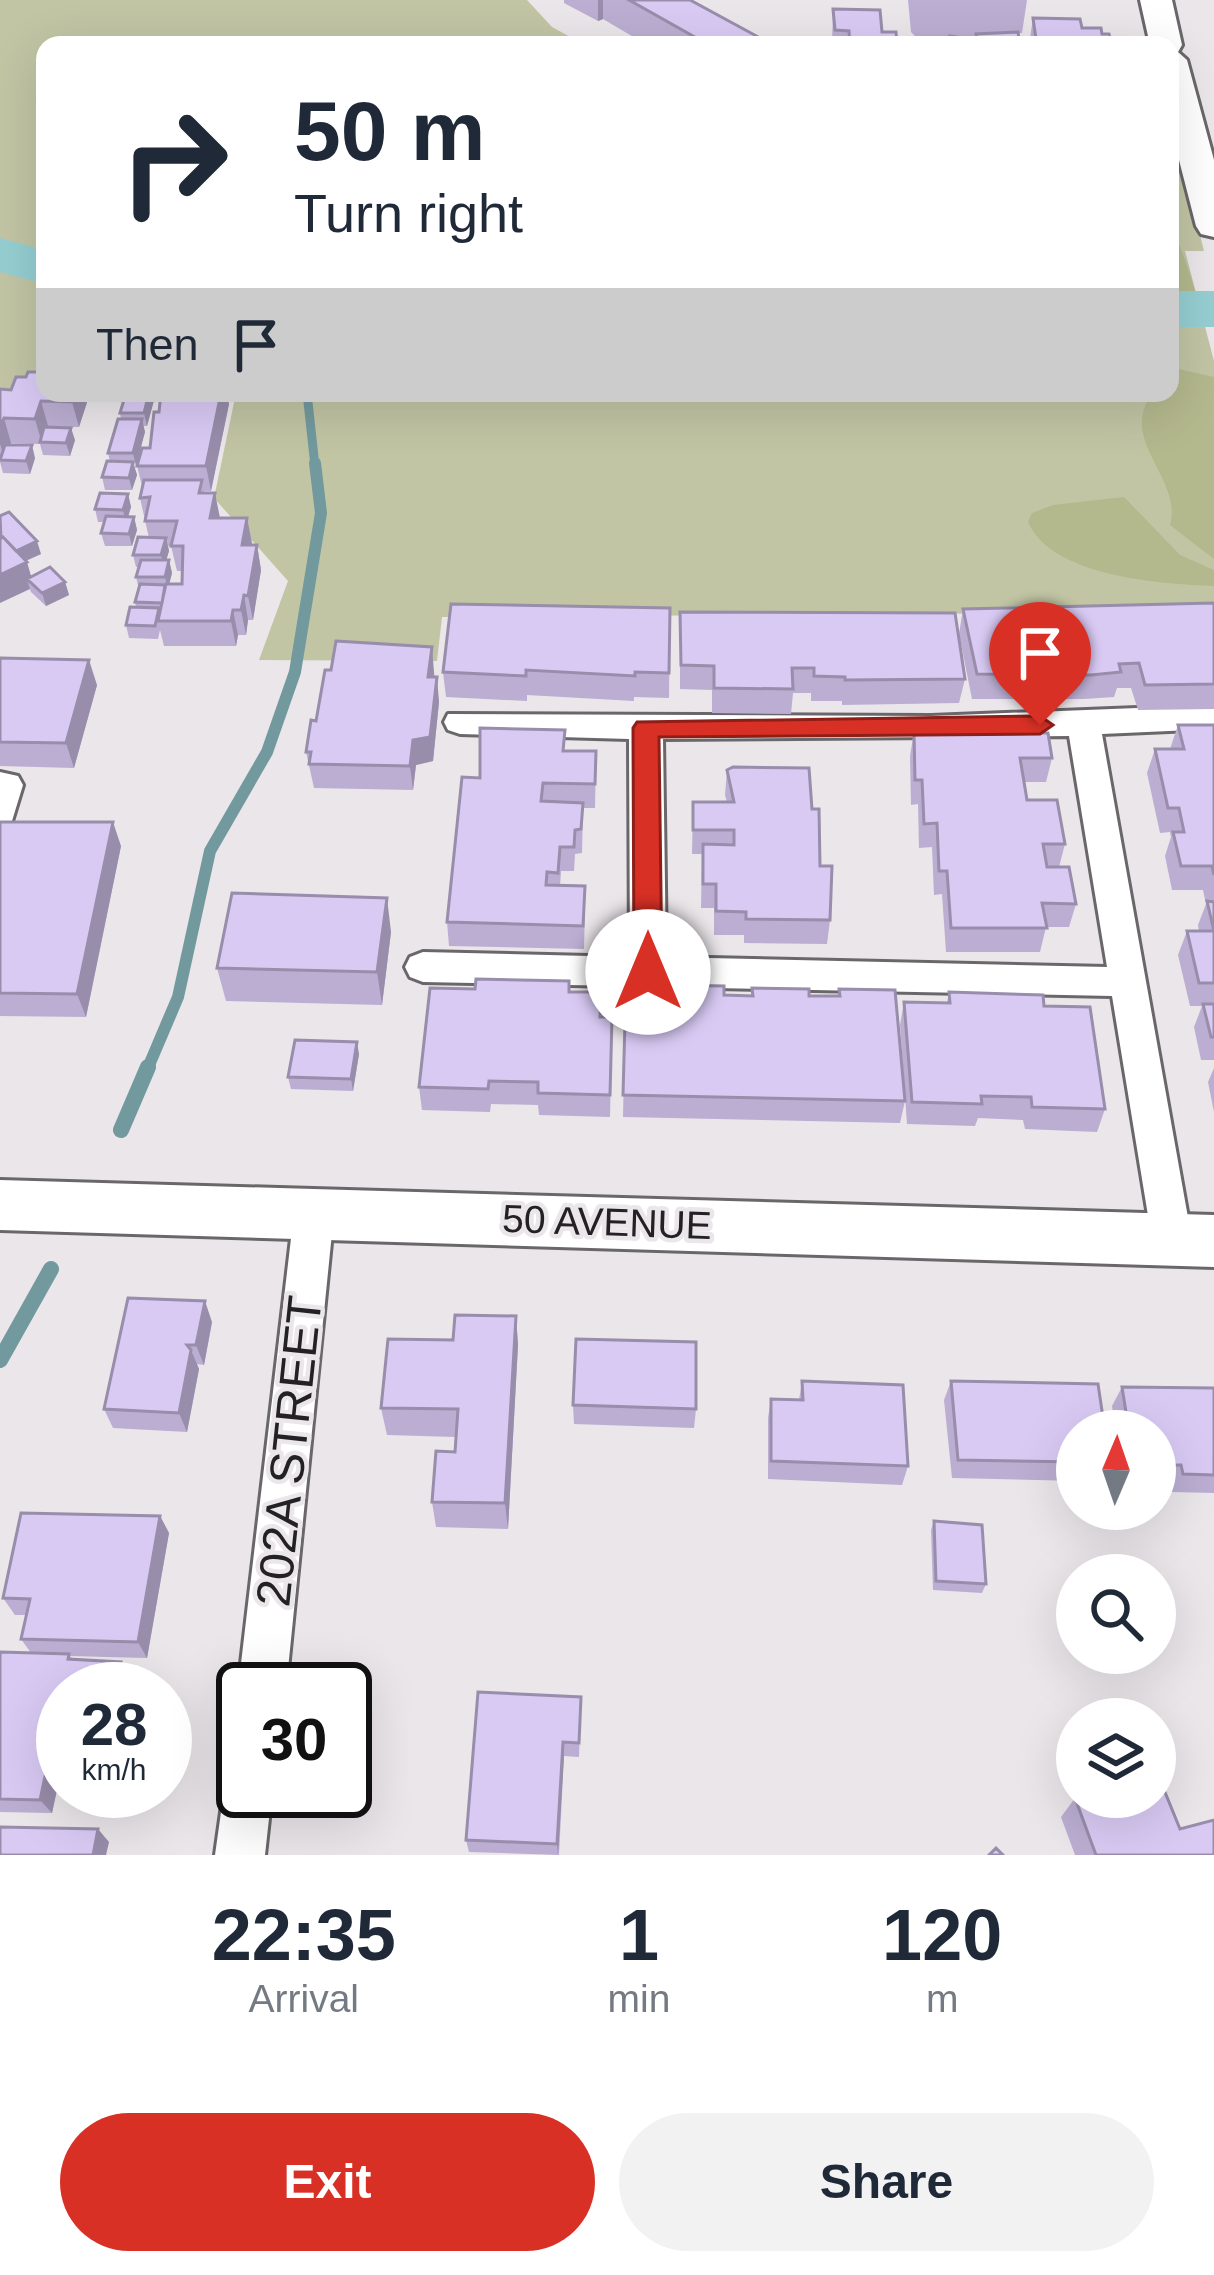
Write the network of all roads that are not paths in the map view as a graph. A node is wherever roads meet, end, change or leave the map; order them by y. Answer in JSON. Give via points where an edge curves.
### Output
{"nodes":[{"id":1,"x":1156,"y":0,"type":"edge"},
{"id":2,"x":1164,"y":36,"type":"edge"},
{"id":3,"x":1179,"y":94,"type":"edge"},
{"id":4,"x":1214,"y":226,"type":"edge"},
{"id":5,"x":1214,"y":717,"type":"edge"},
{"id":6,"x":460,"y":722,"type":"dead end"},
{"id":7,"x":1084,"y":725,"type":"junction"},
{"id":8,"x":646,"y":728,"type":"junction"},
{"id":9,"x":0,"y":785,"type":"edge"},
{"id":10,"x":0,"y":812,"type":"edge"},
{"id":11,"x":423,"y":967,"type":"dead end"},
{"id":12,"x":648,"y":972,"type":"junction"},
{"id":13,"x":1128,"y":982,"type":"junction"},
{"id":14,"x":0,"y":1205,"type":"edge"},
{"id":15,"x":314,"y":1214,"type":"junction"},
{"id":16,"x":1193,"y":1240,"type":"edge"},
{"id":17,"x":265,"y":1662,"type":"edge"},
{"id":18,"x":245,"y":1818,"type":"edge"},
{"id":19,"x":240,"y":1855,"type":"edge"}],
"edges":[{"from":1,"to":2,"type":"street"},
{"from":3,"to":4,"type":"street"},
{"from":5,"to":7,"type":"street"},
{"from":6,"to":8,"type":"street"},
{"from":7,"to":8,"type":"street"},
{"from":7,"to":13,"type":"street"},
{"from":8,"to":12,"type":"street"},
{"from":9,"to":10,"type":"street"},
{"from":11,"to":12,"type":"street"},
{"from":12,"to":13,"type":"street"},
{"from":13,"to":16,"type":"street"},
{"from":14,"to":15,"type":"street","name":"50 AVENUE"},
{"from":15,"to":16,"type":"street","name":"50 AVENUE"},
{"from":15,"to":17,"type":"street","name":"202A STREET"},
{"from":18,"to":19,"type":"street"}]}
